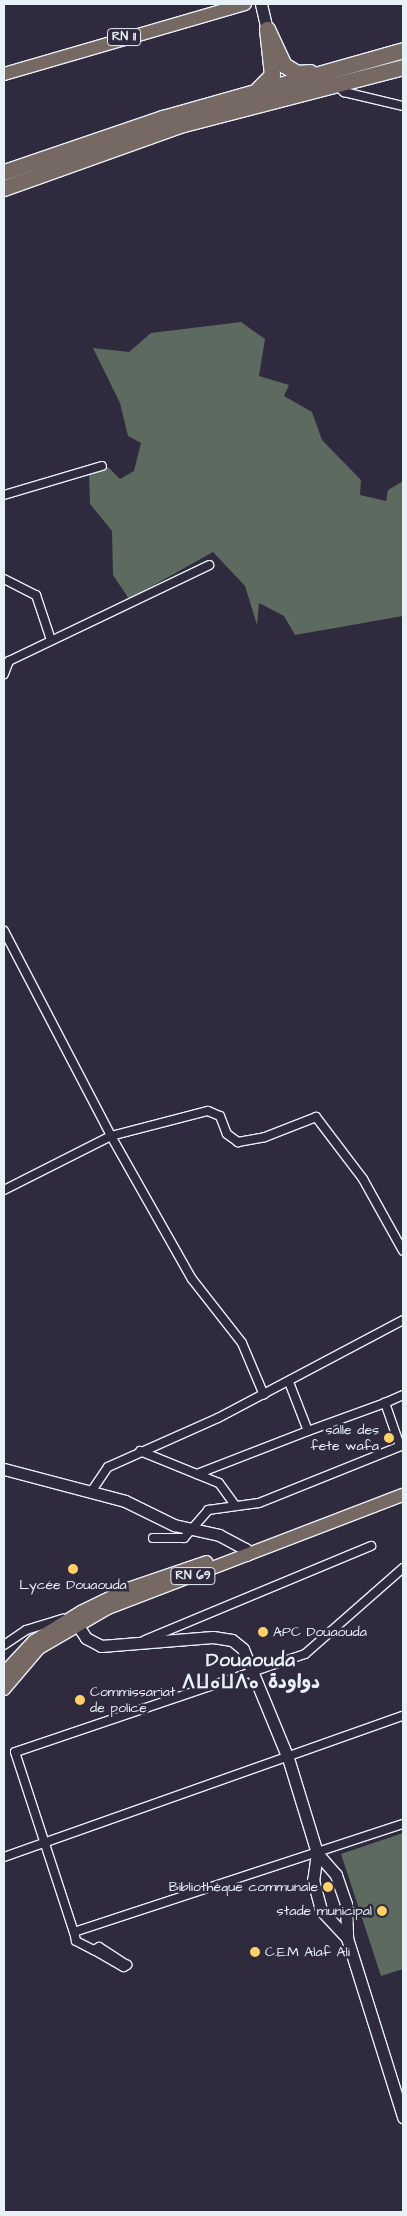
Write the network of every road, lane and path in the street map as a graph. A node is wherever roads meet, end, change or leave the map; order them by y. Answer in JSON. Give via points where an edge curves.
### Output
{"nodes":[{"id":1,"x":245,"y":4,"type":"edge"},
{"id":2,"x":261,"y":4,"type":"edge"},
{"id":3,"x":267,"y":29,"type":"junction"},
{"id":4,"x":403,"y":50,"type":"edge"},
{"id":5,"x":385,"y":56,"type":"junction"},
{"id":6,"x":403,"y":67,"type":"edge"},
{"id":7,"x":4,"y":74,"type":"edge"},
{"id":8,"x":336,"y":85,"type":"junction"},
{"id":9,"x":256,"y":90,"type":"junction"},
{"id":10,"x":403,"y":106,"type":"edge"},
{"id":11,"x":51,"y":154,"type":"junction"},
{"id":12,"x":4,"y":168,"type":"edge"},
{"id":13,"x":4,"y":172,"type":"edge"},
{"id":14,"x":4,"y":188,"type":"edge"},
{"id":15,"x":102,"y":466,"type":"dead end"},
{"id":16,"x":4,"y":495,"type":"edge"},
{"id":17,"x":209,"y":565,"type":"dead end"},
{"id":18,"x":4,"y":579,"type":"edge"},
{"id":19,"x":51,"y":640,"type":"junction"},
{"id":20,"x":4,"y":674,"type":"edge"},
{"id":21,"x":4,"y":931,"type":"edge"},
{"id":22,"x":111,"y":1136,"type":"junction"},
{"id":23,"x":4,"y":1190,"type":"edge"},
{"id":24,"x":403,"y":1251,"type":"edge"},
{"id":25,"x":403,"y":1320,"type":"edge"},
{"id":26,"x":289,"y":1382,"type":"junction"},
{"id":27,"x":264,"y":1395,"type":"junction"},
{"id":28,"x":403,"y":1395,"type":"edge"},
{"id":29,"x":385,"y":1403,"type":"junction"},
{"id":30,"x":308,"y":1431,"type":"junction"},
{"id":31,"x":402,"y":1445,"type":"edge"},
{"id":32,"x":140,"y":1451,"type":"junction"},
{"id":33,"x":4,"y":1469,"type":"edge"},
{"id":34,"x":197,"y":1474,"type":"junction"},
{"id":35,"x":403,"y":1488,"type":"edge"},
{"id":36,"x":91,"y":1492,"type":"junction"},
{"id":37,"x":403,"y":1495,"type":"edge"},
{"id":38,"x":235,"y":1505,"type":"junction"},
{"id":39,"x":190,"y":1528,"type":"junction"},
{"id":40,"x":153,"y":1538,"type":"dead end"},
{"id":41,"x":371,"y":1546,"type":"dead end"},
{"id":42,"x":246,"y":1552,"type":"junction"},
{"id":43,"x":403,"y":1568,"type":"edge"},
{"id":44,"x":75,"y":1621,"type":"junction"},
{"id":45,"x":135,"y":1644,"type":"junction"},
{"id":46,"x":4,"y":1645,"type":"edge"},
{"id":47,"x":4,"y":1673,"type":"edge"},
{"id":48,"x":251,"y":1673,"type":"junction"},
{"id":49,"x":4,"y":1689,"type":"edge"},
{"id":50,"x":403,"y":1716,"type":"edge"},
{"id":51,"x":288,"y":1758,"type":"junction"},
{"id":52,"x":403,"y":1824,"type":"edge"},
{"id":53,"x":44,"y":1840,"type":"junction"},
{"id":54,"x":317,"y":1853,"type":"junction"},
{"id":55,"x":4,"y":1857,"type":"edge"},
{"id":56,"x":74,"y":1932,"type":"junction"},
{"id":57,"x":347,"y":1938,"type":"junction"},
{"id":58,"x":94,"y":1950,"type":"dead end"},
{"id":59,"x":403,"y":2117,"type":"edge"}],
"edges":[{"from":1,"to":7,"type":"main road","number":"RN 11"},
{"from":2,"to":3,"type":"street"},
{"from":3,"to":5,"type":"highway","via":[[279,58],[296,73]]},
{"from":3,"to":9,"type":"highway","via":[[272,75]]},
{"from":4,"to":5,"type":"highway"},
{"from":5,"to":9,"type":"highway"},
{"from":6,"to":8,"type":"highway"},
{"from":8,"to":10,"type":"street","via":[[344,92]]},
{"from":8,"to":14,"type":"highway","via":[[183,124]]},
{"from":9,"to":11,"type":"highway"},
{"from":11,"to":12,"type":"highway"},
{"from":11,"to":13,"type":"highway"},
{"from":15,"to":16,"type":"street"},
{"from":17,"to":19,"type":"street"},
{"from":18,"to":19,"type":"street","via":[[36,595]]},
{"from":19,"to":20,"type":"street","via":[[9,661]]},
{"from":21,"to":22,"type":"street"},
{"from":22,"to":23,"type":"street"},
{"from":22,"to":24,"type":"street","via":[[208,1111],[220,1116],[227,1134],[238,1142],[265,1138],[316,1117],[363,1179]]},
{"from":22,"to":27,"type":"street","via":[[192,1279],[242,1343]]},
{"from":25,"to":26,"type":"street"},
{"from":26,"to":27,"type":"street"},
{"from":26,"to":30,"type":"street"},
{"from":27,"to":32,"type":"street"},
{"from":28,"to":29,"type":"street"},
{"from":29,"to":30,"type":"street"},
{"from":29,"to":31,"type":"street"},
{"from":30,"to":34,"type":"street"},
{"from":31,"to":38,"type":"street","via":[[259,1503]]},
{"from":32,"to":34,"type":"street"},
{"from":32,"to":36,"type":"street","via":[[108,1467]]},
{"from":33,"to":36,"type":"street"},
{"from":34,"to":38,"type":"street","via":[[219,1483]]},
{"from":35,"to":42,"type":"main road","number":"RN 69"},
{"from":36,"to":39,"type":"street"},
{"from":37,"to":42,"type":"main road","number":"RN 69"},
{"from":38,"to":39,"type":"street","via":[[208,1510]]},
{"from":39,"to":40,"type":"street","via":[[184,1538]]},
{"from":39,"to":42,"type":"street","via":[[220,1535]]},
{"from":41,"to":45,"type":"street"},
{"from":42,"to":44,"type":"main road","number":"RN 69"},
{"from":43,"to":48,"type":"street","via":[[306,1654]]},
{"from":44,"to":45,"type":"street","via":[[86,1638],[101,1646]]},
{"from":44,"to":46,"type":"street","via":[[26,1630]]},
{"from":44,"to":47,"type":"main road","number":"RN 69","via":[[34,1641]]},
{"from":44,"to":49,"type":"main road","number":"RN 69","via":[[29,1657]]},
{"from":45,"to":48,"type":"street","via":[[224,1638],[239,1644]]},
{"from":48,"to":51,"type":"street"},
{"from":48,"to":53,"type":"street","via":[[15,1752]]},
{"from":50,"to":51,"type":"street"},
{"from":51,"to":53,"type":"street"},
{"from":51,"to":54,"type":"street"},
{"from":52,"to":54,"type":"street"},
{"from":53,"to":55,"type":"street"},
{"from":53,"to":56,"type":"street"},
{"from":54,"to":56,"type":"street"},
{"from":54,"to":57,"type":"street","via":[[336,1875],[346,1904]]},
{"from":54,"to":57,"type":"street","via":[[313,1880],[322,1910]]},
{"from":56,"to":58,"type":"street","via":[[76,1941]]},
{"from":57,"to":59,"type":"street"}]}
